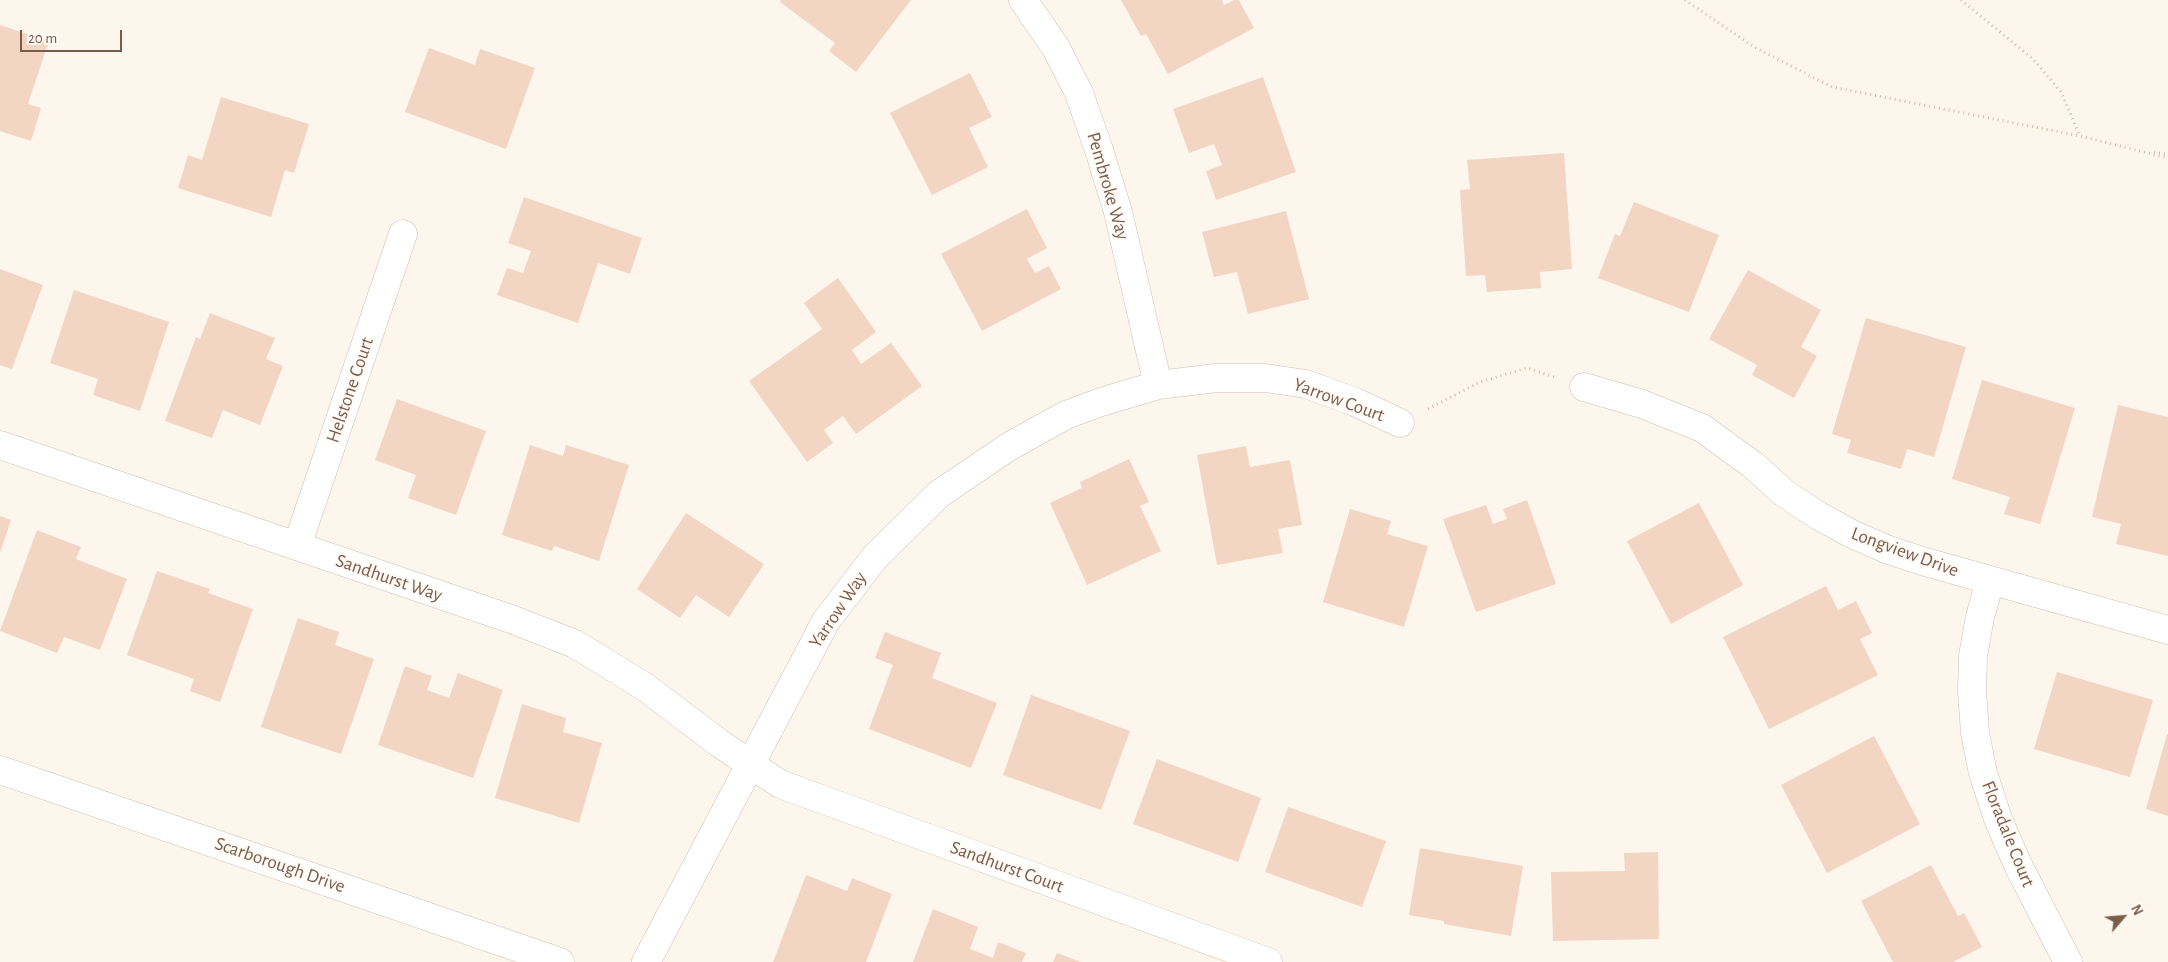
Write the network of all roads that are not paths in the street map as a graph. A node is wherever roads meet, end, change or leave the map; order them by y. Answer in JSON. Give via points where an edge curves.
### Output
{"nodes":[{"id":1,"x":1023,"y":0,"type":"edge"},
{"id":2,"x":403,"y":234,"type":"dead end"},
{"id":3,"x":1158,"y":385,"type":"junction"},
{"id":4,"x":1584,"y":387,"type":"road end"},
{"id":5,"x":1400,"y":423,"type":"road end"},
{"id":6,"x":0,"y":445,"type":"edge"},
{"id":7,"x":297,"y":546,"type":"junction"},
{"id":8,"x":1990,"y":581,"type":"junction"},
{"id":9,"x":2168,"y":630,"type":"edge"},
{"id":10,"x":751,"y":764,"type":"junction"},
{"id":11,"x":0,"y":770,"type":"edge"},
{"id":12,"x":560,"y":962,"type":"edge"},
{"id":13,"x":646,"y":962,"type":"edge"},
{"id":14,"x":1268,"y":962,"type":"edge"},
{"id":15,"x":2068,"y":962,"type":"edge"}],
"edges":[{"from":1,"to":3,"type":"street","name":"Pembroke Way","via":[[1060,55],[1079,93],[1100,150],[1118,212]]},
{"from":2,"to":7,"type":"street","name":"Helstone Court"},
{"from":3,"to":5,"type":"street","name":"Yarrow Court","via":[[1216,378],[1265,378],[1306,384]]},
{"from":3,"to":10,"type":"street","name":"Yarrow Way","via":[[1066,415],[1010,446],[939,494],[874,557],[826,622]]},
{"from":4,"to":8,"type":"street","name":"Longview Drive","via":[[1702,428],[1784,493],[1852,534],[1922,561]]},
{"from":6,"to":7,"type":"street","name":"Sandhurst Way"},
{"from":7,"to":10,"type":"street","name":"Sandhurst Way","via":[[575,644],[645,687]]},
{"from":8,"to":9,"type":"street","name":"Longview Drive"},
{"from":8,"to":15,"type":"street","name":"Floradale Court","via":[[1973,656],[1975,733],[1983,773],[1998,819],[2018,864]]},
{"from":10,"to":13,"type":"street","name":"Yarrow Way"},
{"from":10,"to":14,"type":"street","name":"Sandhurst Court","via":[[780,784]]},
{"from":11,"to":12,"type":"street","name":"Scarborough Drive"}]}
